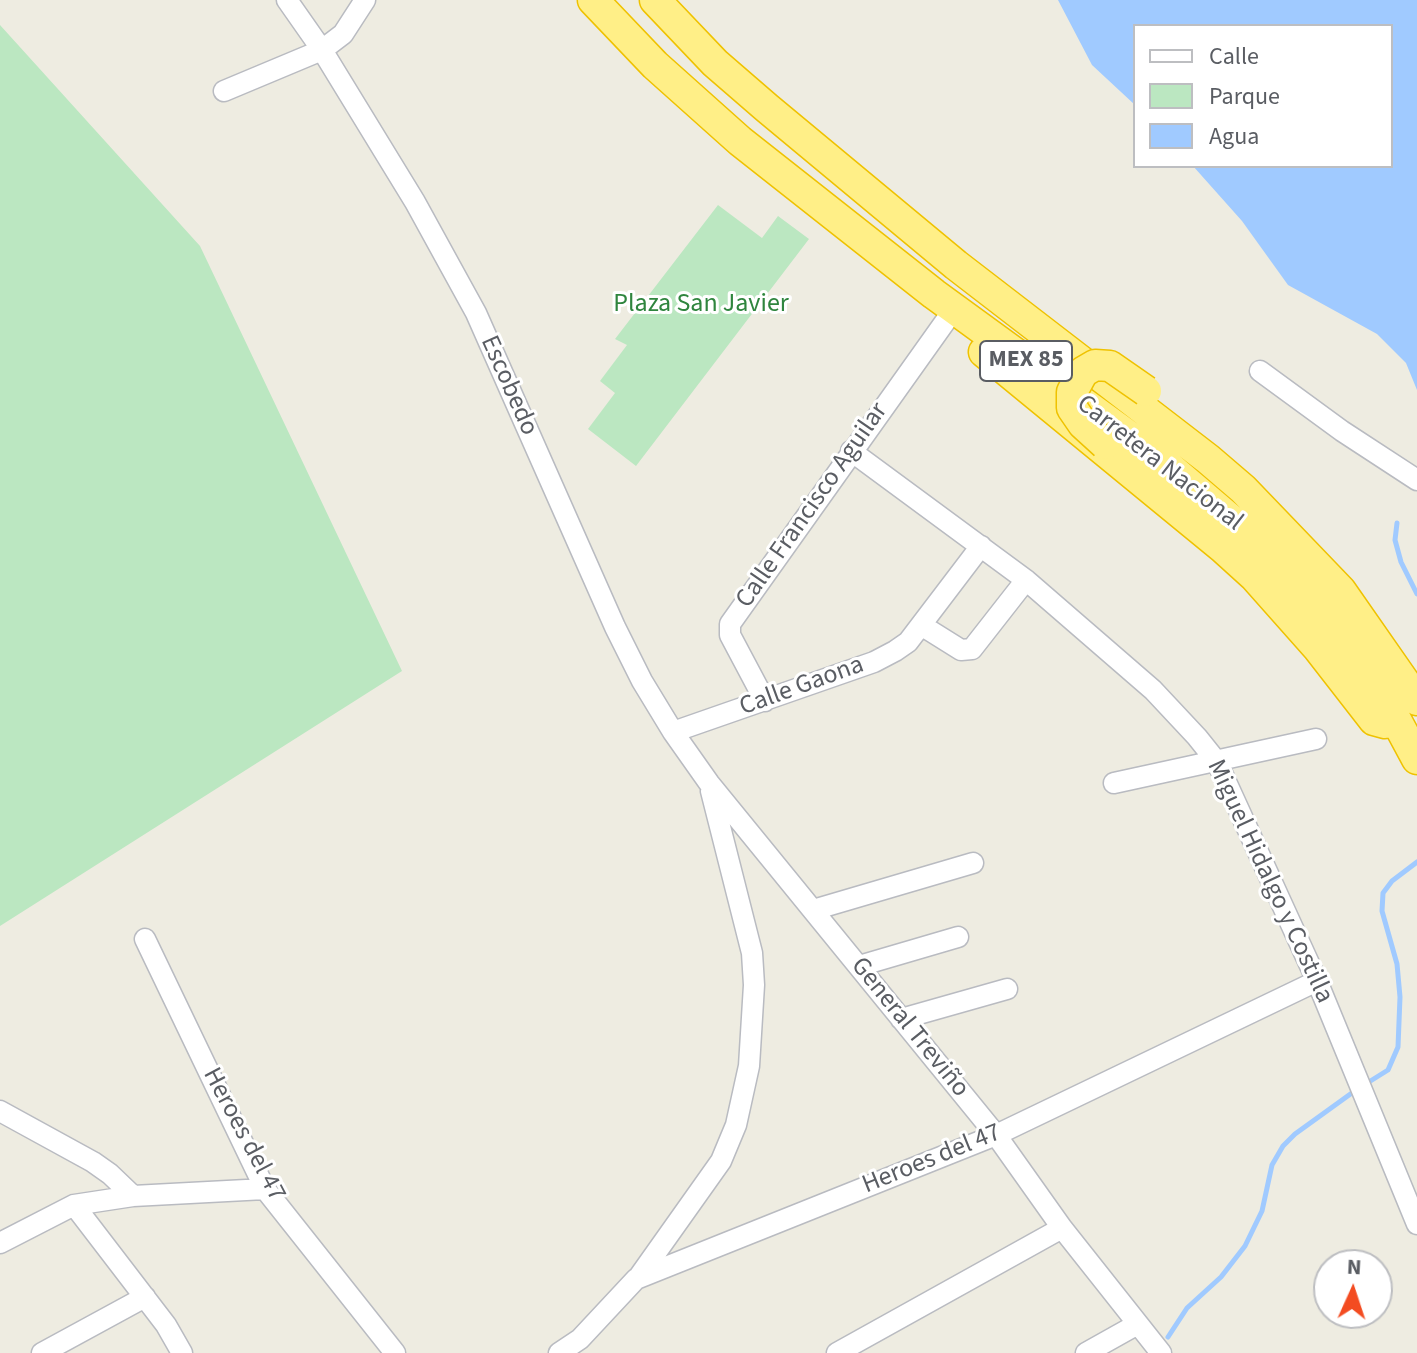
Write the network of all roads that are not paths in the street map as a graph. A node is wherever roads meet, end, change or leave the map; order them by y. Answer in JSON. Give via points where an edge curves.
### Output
{"nodes":[{"id":1,"x":287,"y":0,"type":"edge"},
{"id":2,"x":365,"y":0,"type":"edge"},
{"id":3,"x":593,"y":0,"type":"edge"},
{"id":4,"x":662,"y":3,"type":"edge"},
{"id":5,"x":322,"y":50,"type":"junction"},
{"id":6,"x":224,"y":91,"type":"dead end"},
{"id":7,"x":940,"y":306,"type":"junction"},
{"id":8,"x":1260,"y":371,"type":"dead end"},
{"id":9,"x":851,"y":451,"type":"junction"},
{"id":10,"x":1417,"y":480,"type":"edge"},
{"id":11,"x":981,"y":546,"type":"junction"},
{"id":12,"x":1026,"y":580,"type":"junction"},
{"id":13,"x":921,"y":625,"type":"junction"},
{"id":14,"x":1417,"y":673,"type":"edge"},
{"id":15,"x":1417,"y":700,"type":"edge"},
{"id":16,"x":765,"y":701,"type":"junction"},
{"id":17,"x":1385,"y":723,"type":"junction"},
{"id":18,"x":673,"y":732,"type":"junction"},
{"id":19,"x":1316,"y":739,"type":"dead end"},
{"id":20,"x":1415,"y":754,"type":"edge"},
{"id":21,"x":1217,"y":762,"type":"junction"},
{"id":22,"x":709,"y":783,"type":"junction"},
{"id":23,"x":1114,"y":783,"type":"dead end"},
{"id":24,"x":973,"y":863,"type":"dead end"},
{"id":25,"x":813,"y":910,"type":"junction"},
{"id":26,"x":958,"y":937,"type":"dead end"},
{"id":27,"x":145,"y":939,"type":"dead end"},
{"id":28,"x":859,"y":966,"type":"junction"},
{"id":29,"x":1317,"y":981,"type":"junction"},
{"id":30,"x":1007,"y":989,"type":"dead end"},
{"id":31,"x":901,"y":1019,"type":"junction"},
{"id":32,"x":0,"y":1111,"type":"edge"},
{"id":33,"x":996,"y":1135,"type":"junction"},
{"id":34,"x":265,"y":1189,"type":"junction"},
{"id":35,"x":1411,"y":1192,"type":"edge"},
{"id":36,"x":133,"y":1196,"type":"junction"},
{"id":37,"x":74,"y":1205,"type":"junction"},
{"id":38,"x":1417,"y":1224,"type":"edge"},
{"id":39,"x":1062,"y":1228,"type":"junction"},
{"id":40,"x":0,"y":1243,"type":"edge"},
{"id":41,"x":636,"y":1279,"type":"junction"},
{"id":42,"x":145,"y":1297,"type":"junction"},
{"id":43,"x":1136,"y":1325,"type":"junction"},
{"id":44,"x":584,"y":1346,"type":"edge"},
{"id":45,"x":861,"y":1347,"type":"edge"},
{"id":46,"x":42,"y":1353,"type":"edge"},
{"id":47,"x":182,"y":1353,"type":"edge"},
{"id":48,"x":395,"y":1353,"type":"edge"},
{"id":49,"x":559,"y":1353,"type":"edge"},
{"id":50,"x":837,"y":1353,"type":"edge"},
{"id":51,"x":1086,"y":1353,"type":"edge"},
{"id":52,"x":1161,"y":1353,"type":"edge"}],
"edges":[{"from":1,"to":5,"type":"street","name":"Escobedo"},
{"from":2,"to":5,"type":"street","via":[[343,34]]},
{"from":3,"to":7,"type":"highway","name":"Carretera Nacional","number":"MEX 85","via":[[717,122]]},
{"from":4,"to":15,"type":"highway","name":"Carretera Nacional","number":"MEX 85","via":[[725,72],[956,265],[1243,489],[1341,591]]},
{"from":5,"to":6,"type":"street"},
{"from":5,"to":18,"type":"street","name":"Escobedo","via":[[476,313],[615,627]]},
{"from":7,"to":9,"type":"street","name":"Calle Francisco Aguilar"},
{"from":7,"to":17,"type":"highway","number":"MEX 85","via":[[1021,385],[1153,488],[1255,577],[1374,720]]},
{"from":7,"to":20,"type":"highway","name":"Carretera Nacional","number":"MEX 85","via":[[1155,455],[1257,542],[1374,679]]},
{"from":8,"to":10,"type":"street"},
{"from":9,"to":11,"type":"street","name":"Miguel Hidalgo y Costilla"},
{"from":9,"to":16,"type":"street","name":"Calle Francisco Aguilar","via":[[730,624],[730,635]]},
{"from":11,"to":12,"type":"street","name":"Miguel Hidalgo y Costilla"},
{"from":11,"to":13,"type":"street","name":"Calle Gaona"},
{"from":12,"to":13,"type":"street","via":[[969,650]]},
{"from":12,"to":21,"type":"street","name":"Miguel Hidalgo y Costilla","via":[[1153,690]]},
{"from":13,"to":16,"type":"street","name":"Calle Gaona","via":[[908,642],[874,662]]},
{"from":14,"to":17,"type":"highway","number":"MEX 85","bridge":true,"via":[[1371,605],[1302,524],[1234,458],[1110,366],[1095,365],[1083,372],[1072,392],[1072,408],[1083,424],[1248,558]]},
{"from":16,"to":18,"type":"street","name":"Calle Gaona"},
{"from":17,"to":20,"type":"highway","number":"MEX 85"},
{"from":18,"to":22,"type":"street","name":"Escobedo"},
{"from":19,"to":21,"type":"street"},
{"from":21,"to":23,"type":"street"},
{"from":21,"to":29,"type":"street","name":"Miguel Hidalgo y Costilla"},
{"from":22,"to":25,"type":"street","name":"General Treviño"},
{"from":22,"to":41,"type":"street","via":[[752,953],[749,1066],[736,1125],[721,1161]]},
{"from":24,"to":25,"type":"street"},
{"from":25,"to":28,"type":"street","name":"General Treviño"},
{"from":26,"to":28,"type":"street"},
{"from":27,"to":34,"type":"street","name":"Heroes del 47"},
{"from":28,"to":31,"type":"street","name":"General Treviño"},
{"from":29,"to":33,"type":"street","name":"Heroes del 47"},
{"from":29,"to":35,"type":"street","name":"Miguel Hidalgo y Costilla"},
{"from":30,"to":31,"type":"street"},
{"from":31,"to":33,"type":"street","name":"General Treviño"},
{"from":32,"to":36,"type":"street","via":[[93,1162]]},
{"from":33,"to":39,"type":"street","name":"General Treviño"},
{"from":33,"to":41,"type":"street","name":"Heroes del 47"},
{"from":34,"to":36,"type":"street"},
{"from":34,"to":48,"type":"street","name":"Heroes del 47"},
{"from":35,"to":38,"type":"street","name":"Miguel Hidalgo y Costilla"},
{"from":36,"to":37,"type":"street"},
{"from":37,"to":40,"type":"street"},
{"from":37,"to":42,"type":"street"},
{"from":39,"to":43,"type":"street","name":"General Treviño"},
{"from":39,"to":45,"type":"street"},
{"from":41,"to":44,"type":"street","name":"Heroes del 47"},
{"from":42,"to":46,"type":"street"},
{"from":42,"to":47,"type":"street"},
{"from":43,"to":51,"type":"street"},
{"from":43,"to":52,"type":"street","name":"General Treviño"},
{"from":44,"to":49,"type":"street","name":"Heroes del 47"},
{"from":45,"to":50,"type":"street"}]}
